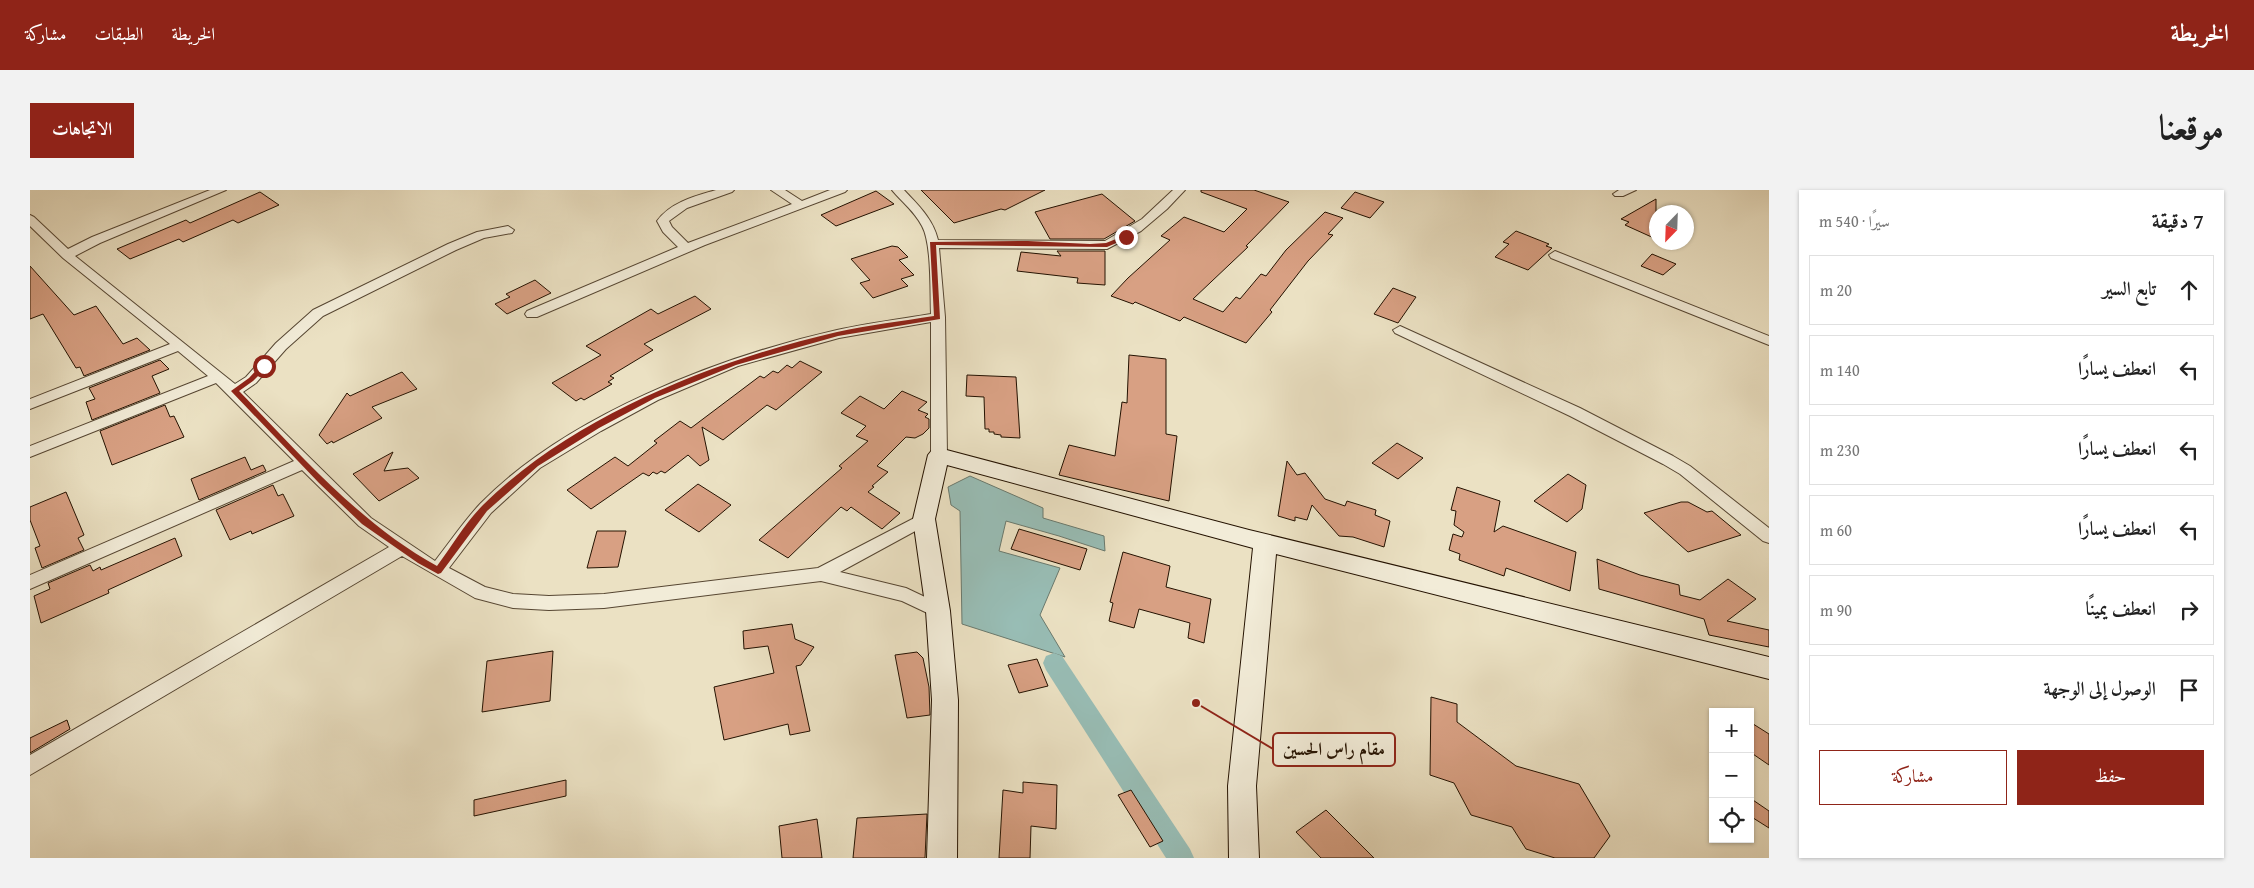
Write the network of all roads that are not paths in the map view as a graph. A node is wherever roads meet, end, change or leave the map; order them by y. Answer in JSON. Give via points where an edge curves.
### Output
{"nodes":[{"id":1,"x":220,"y":190,"type":"edge"},
{"id":2,"x":728,"y":190,"type":"edge"},
{"id":3,"x":777,"y":190,"type":"edge"},
{"id":4,"x":841,"y":190,"type":"edge"},
{"id":5,"x":898,"y":190,"type":"edge"},
{"id":6,"x":1179,"y":190,"type":"edge"},
{"id":7,"x":1630,"y":190,"type":"edge"},
{"id":8,"x":1619,"y":194,"type":"dead end"},
{"id":9,"x":799,"y":204,"type":"junction"},
{"id":10,"x":30,"y":219,"type":"edge"},
{"id":11,"x":508,"y":230,"type":"dead end"},
{"id":12,"x":933,"y":244,"type":"junction"},
{"id":13,"x":686,"y":248,"type":"junction"},
{"id":14,"x":67,"y":255,"type":"junction"},
{"id":15,"x":1555,"y":255,"type":"dead end"},
{"id":16,"x":532,"y":314,"type":"dead end"},
{"id":17,"x":938,"y":317,"type":"junction"},
{"id":18,"x":1400,"y":330,"type":"dead end"},
{"id":19,"x":1769,"y":341,"type":"edge"},
{"id":20,"x":180,"y":346,"type":"junction"},
{"id":21,"x":219,"y":378,"type":"junction"},
{"id":22,"x":234,"y":391,"type":"junction"},
{"id":23,"x":30,"y":404,"type":"edge"},
{"id":24,"x":30,"y":452,"type":"edge"},
{"id":25,"x":939,"y":454,"type":"junction"},
{"id":26,"x":304,"y":463,"type":"junction"},
{"id":27,"x":924,"y":518,"type":"junction"},
{"id":28,"x":1769,"y":537,"type":"edge"},
{"id":29,"x":1265,"y":543,"type":"junction"},
{"id":30,"x":402,"y":548,"type":"junction"},
{"id":31,"x":438,"y":570,"type":"junction"},
{"id":32,"x":821,"y":574,"type":"junction"},
{"id":33,"x":30,"y":582,"type":"edge"},
{"id":34,"x":938,"y":611,"type":"junction"},
{"id":35,"x":1769,"y":668,"type":"edge"},
{"id":36,"x":30,"y":766,"type":"edge"},
{"id":37,"x":942,"y":858,"type":"edge"},
{"id":38,"x":1244,"y":858,"type":"edge"}],
"edges":[{"from":1,"to":14,"type":"street"},
{"from":2,"to":13,"type":"street","via":[[681,206],[666,216],[663,221],[667,229]]},
{"from":3,"to":9,"type":"street"},
{"from":4,"to":9,"type":"street"},
{"from":5,"to":12,"type":"street","via":[[920,212],[929,227]]},
{"from":6,"to":12,"type":"street","via":[[1126,237],[1107,245]]},
{"from":7,"to":8,"type":"street"},
{"from":9,"to":13,"type":"street"},
{"from":10,"to":14,"type":"street"},
{"from":11,"to":22,"type":"street","via":[[481,235],[452,246],[318,313],[281,346],[251,380]]},
{"from":12,"to":17,"type":"street"},
{"from":13,"to":16,"type":"street"},
{"from":14,"to":20,"type":"street"},
{"from":15,"to":19,"type":"street"},
{"from":17,"to":25,"type":"street"},
{"from":17,"to":31,"type":"street","via":[[838,334],[733,363],[653,397],[535,464],[484,508]]},
{"from":18,"to":28,"type":"street","via":[[1576,412],[1668,460]]},
{"from":20,"to":21,"type":"street"},
{"from":20,"to":23,"type":"street"},
{"from":21,"to":22,"type":"street"},
{"from":21,"to":24,"type":"street"},
{"from":22,"to":26,"type":"street"},
{"from":25,"to":27,"type":"street"},
{"from":25,"to":29,"type":"street","via":[[1098,500]]},
{"from":26,"to":30,"type":"street","via":[[365,522]]},
{"from":26,"to":33,"type":"street"},
{"from":27,"to":32,"type":"street"},
{"from":27,"to":34,"type":"street"},
{"from":29,"to":35,"type":"street"},
{"from":29,"to":38,"type":"street","via":[[1242,786]]},
{"from":30,"to":31,"type":"street"},
{"from":30,"to":36,"type":"street"},
{"from":31,"to":32,"type":"street","via":[[481,594],[513,602],[549,603],[604,601]]},
{"from":32,"to":34,"type":"street","via":[[906,595]]},
{"from":34,"to":37,"type":"street","via":[[944,700]]}]}
